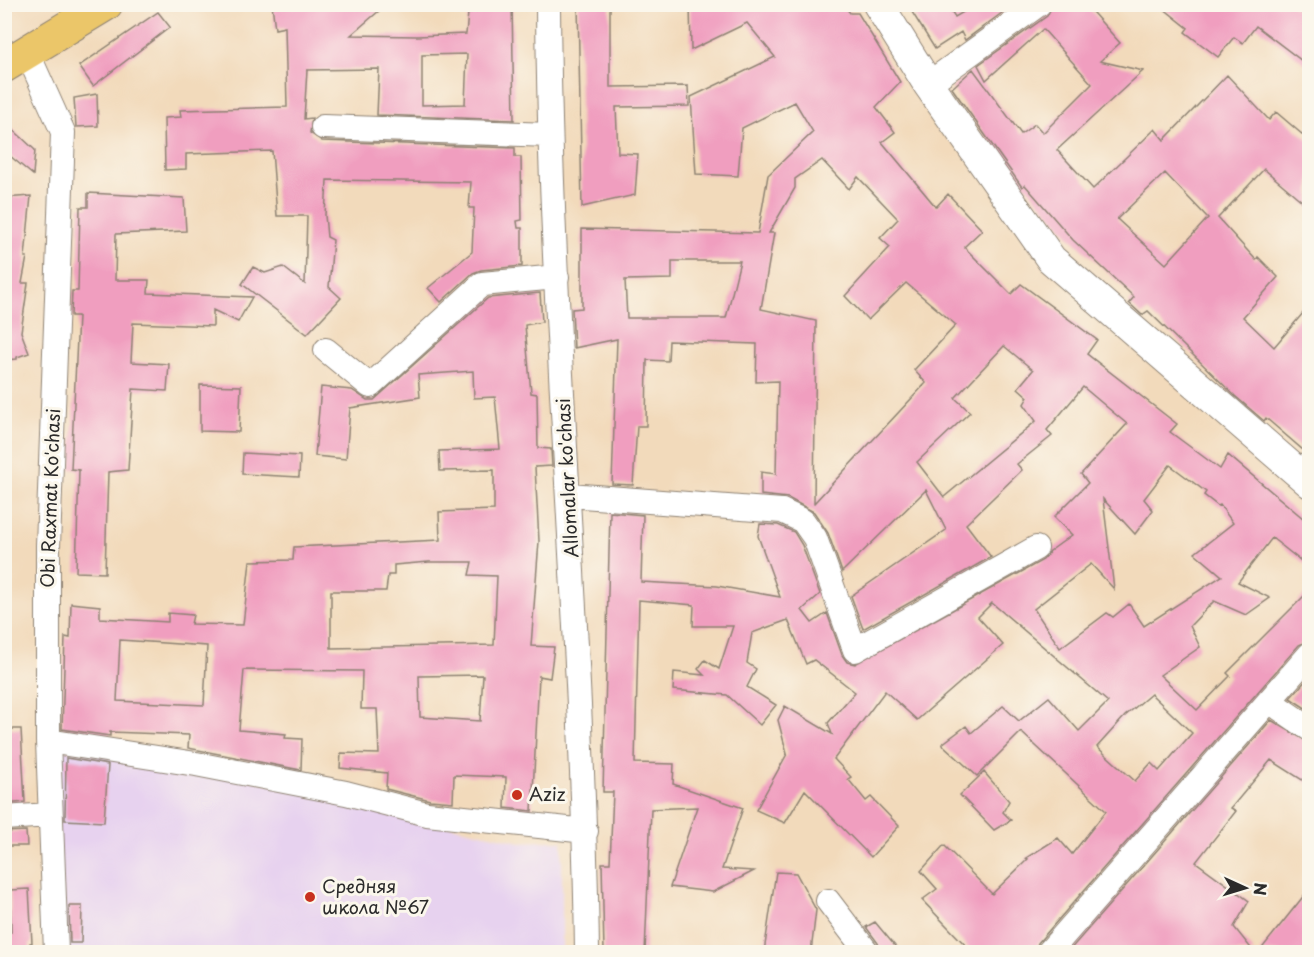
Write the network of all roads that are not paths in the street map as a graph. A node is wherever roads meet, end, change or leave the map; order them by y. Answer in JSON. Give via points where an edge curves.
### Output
{"nodes":[{"id":1,"x":106,"y":4,"type":"edge"},
{"id":2,"x":549,"y":4,"type":"edge"},
{"id":3,"x":878,"y":4,"type":"edge"},
{"id":4,"x":1039,"y":4,"type":"edge"},
{"id":5,"x":16,"y":59,"type":"edge"},
{"id":6,"x":928,"y":84,"type":"junction"},
{"id":7,"x":322,"y":127,"type":"dead end"},
{"id":8,"x":549,"y":135,"type":"junction"},
{"id":9,"x":557,"y":277,"type":"junction"},
{"id":10,"x":326,"y":350,"type":"dead end"},
{"id":11,"x":1310,"y":483,"type":"edge"},
{"id":12,"x":569,"y":495,"type":"junction"},
{"id":13,"x":1036,"y":548,"type":"dead end"},
{"id":14,"x":1310,"y":654,"type":"edge"},
{"id":15,"x":1269,"y":701,"type":"junction"},
{"id":16,"x":1310,"y":729,"type":"edge"},
{"id":17,"x":48,"y":741,"type":"junction"},
{"id":18,"x":50,"y":815,"type":"junction"},
{"id":19,"x":4,"y":818,"type":"edge"},
{"id":20,"x":586,"y":831,"type":"junction"},
{"id":21,"x":828,"y":901,"type":"dead end"},
{"id":22,"x":56,"y":952,"type":"edge"},
{"id":23,"x":587,"y":952,"type":"edge"},
{"id":24,"x":867,"y":952,"type":"edge"},
{"id":25,"x":1049,"y":952,"type":"edge"}],
"edges":[{"from":1,"to":5,"type":"main road"},
{"from":2,"to":8,"type":"street","name":"Allomalar ko'chasi"},
{"from":3,"to":6,"type":"street"},
{"from":4,"to":6,"type":"street"},
{"from":5,"to":17,"type":"street","name":"Obi Raxmat Ko'chasi","via":[[63,132],[48,546]]},
{"from":6,"to":11,"type":"street","via":[[1051,260]]},
{"from":7,"to":8,"type":"street"},
{"from":8,"to":9,"type":"street","name":"Allomalar ko'chasi"},
{"from":9,"to":10,"type":"street","via":[[482,284],[370,386]]},
{"from":9,"to":12,"type":"street","name":"Allomalar ko'chasi"},
{"from":12,"to":13,"type":"street","via":[[782,511],[803,521],[815,538],[855,650]]},
{"from":12,"to":20,"type":"street","name":"Allomalar ko'chasi"},
{"from":14,"to":15,"type":"street"},
{"from":15,"to":16,"type":"street"},
{"from":15,"to":25,"type":"street"},
{"from":17,"to":18,"type":"street","name":"Obi Raxmat Ko'chasi"},
{"from":17,"to":20,"type":"street","via":[[196,764],[346,793],[427,814]]},
{"from":18,"to":19,"type":"street"},
{"from":18,"to":22,"type":"street","name":"Obi Raxmat Ko'chasi"},
{"from":20,"to":23,"type":"street","name":"Allomalar ko'chasi"},
{"from":21,"to":24,"type":"street"}]}
